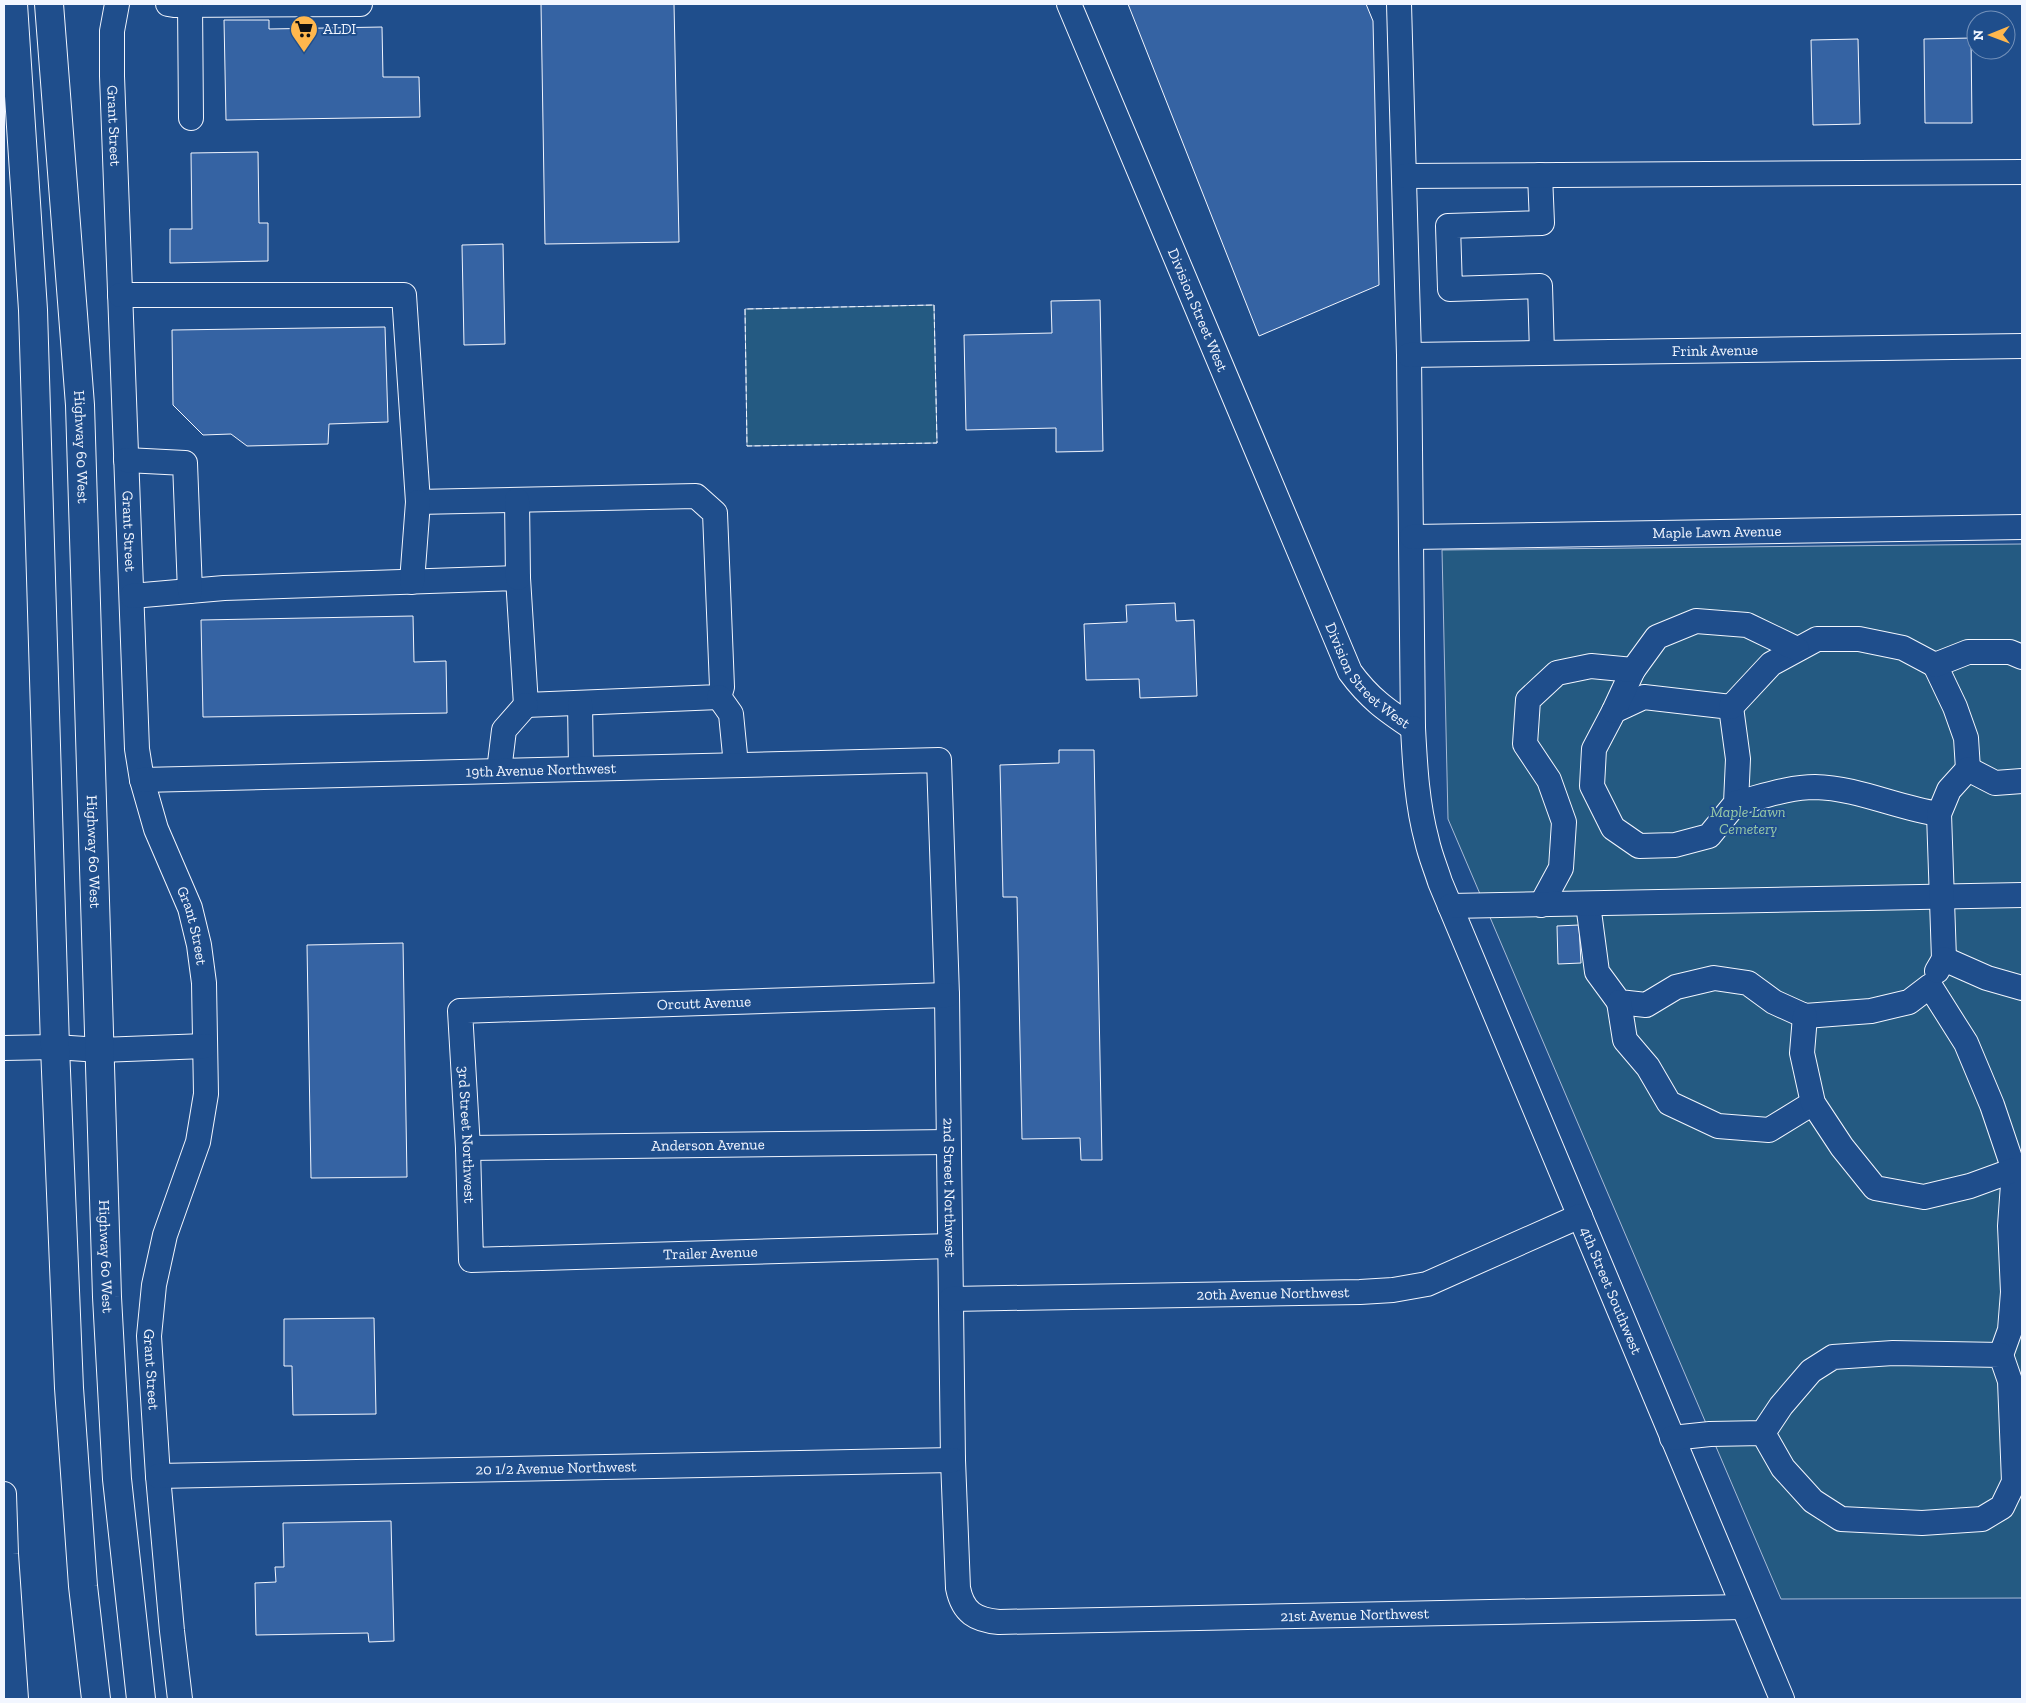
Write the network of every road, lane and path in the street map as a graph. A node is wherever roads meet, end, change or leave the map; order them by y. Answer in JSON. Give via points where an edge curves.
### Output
{"nodes":[{"id":1,"x":13,"y":4,"type":"edge"},
{"id":2,"x":49,"y":4,"type":"edge"},
{"id":3,"x":116,"y":4,"type":"edge"},
{"id":4,"x":183,"y":4,"type":"edge"},
{"id":5,"x":360,"y":4,"type":"edge"},
{"id":6,"x":1069,"y":4,"type":"edge"},
{"id":7,"x":1399,"y":4,"type":"edge"},
{"id":8,"x":191,"y":118,"type":"dead end"},
{"id":9,"x":2022,"y":172,"type":"edge"},
{"id":10,"x":1540,"y":175,"type":"junction"},
{"id":11,"x":1404,"y":176,"type":"junction"},
{"id":12,"x":120,"y":295,"type":"junction"},
{"id":13,"x":2022,"y":346,"type":"edge"},
{"id":14,"x":1542,"y":353,"type":"junction"},
{"id":15,"x":1409,"y":355,"type":"junction"},
{"id":16,"x":126,"y":460,"type":"junction"},
{"id":17,"x":517,"y":500,"type":"junction"},
{"id":18,"x":418,"y":502,"type":"junction"},
{"id":19,"x":2022,"y":527,"type":"edge"},
{"id":20,"x":1412,"y":537,"type":"junction"},
{"id":21,"x":518,"y":578,"type":"junction"},
{"id":22,"x":412,"y":582,"type":"junction"},
{"id":23,"x":190,"y":591,"type":"junction"},
{"id":24,"x":132,"y":596,"type":"junction"},
{"id":25,"x":1797,"y":650,"type":"junction"},
{"id":26,"x":2022,"y":657,"type":"edge"},
{"id":27,"x":1935,"y":665,"type":"junction"},
{"id":28,"x":1633,"y":670,"type":"junction"},
{"id":29,"x":719,"y":697,"type":"junction"},
{"id":30,"x":580,"y":703,"type":"junction"},
{"id":31,"x":526,"y":705,"type":"junction"},
{"id":32,"x":1731,"y":707,"type":"junction"},
{"id":33,"x":1614,"y":711,"type":"junction"},
{"id":34,"x":1413,"y":728,"type":"junction"},
{"id":35,"x":939,"y":760,"type":"joint"},
{"id":36,"x":736,"y":765,"type":"junction"},
{"id":37,"x":581,"y":768,"type":"junction"},
{"id":38,"x":1968,"y":769,"type":"junction"},
{"id":39,"x":499,"y":770,"type":"junction"},
{"id":40,"x":142,"y":780,"type":"junction"},
{"id":41,"x":2022,"y":781,"type":"edge"},
{"id":42,"x":1736,"y":803,"type":"junction"},
{"id":43,"x":1939,"y":814,"type":"junction"},
{"id":44,"x":2022,"y":895,"type":"edge"},
{"id":45,"x":1941,"y":896,"type":"junction"},
{"id":46,"x":1588,"y":904,"type":"junction"},
{"id":47,"x":1450,"y":906,"type":"junction"},
{"id":48,"x":1541,"y":906,"type":"junction"},
{"id":49,"x":1944,"y":959,"type":"junction"},
{"id":50,"x":1930,"y":986,"type":"junction"},
{"id":51,"x":2022,"y":988,"type":"edge"},
{"id":52,"x":947,"y":995,"type":"junction"},
{"id":53,"x":1619,"y":1002,"type":"junction"},
{"id":54,"x":460,"y":1011,"type":"joint"},
{"id":55,"x":1805,"y":1016,"type":"junction"},
{"id":56,"x":206,"y":1046,"type":"junction"},
{"id":57,"x":55,"y":1047,"type":"junction"},
{"id":58,"x":4,"y":1048,"type":"edge"},
{"id":59,"x":100,"y":1050,"type":"junction"},
{"id":60,"x":1813,"y":1103,"type":"junction"},
{"id":61,"x":948,"y":1142,"type":"junction"},
{"id":62,"x":468,"y":1148,"type":"junction"},
{"id":63,"x":2018,"y":1170,"type":"edge"},
{"id":64,"x":1580,"y":1216,"type":"junction"},
{"id":65,"x":950,"y":1246,"type":"junction"},
{"id":66,"x":471,"y":1260,"type":"joint"},
{"id":67,"x":951,"y":1299,"type":"junction"},
{"id":68,"x":2000,"y":1355,"type":"junction"},
{"id":69,"x":1763,"y":1433,"type":"junction"},
{"id":70,"x":1672,"y":1438,"type":"junction"},
{"id":71,"x":952,"y":1460,"type":"junction"},
{"id":72,"x":158,"y":1476,"type":"junction"},
{"id":73,"x":4,"y":1494,"type":"edge"},
{"id":74,"x":1743,"y":1607,"type":"junction"},
{"id":75,"x":970,"y":1613,"type":"joint"},
{"id":76,"x":8,"y":1666,"type":"edge"},
{"id":77,"x":16,"y":1699,"type":"edge"},
{"id":78,"x":96,"y":1699,"type":"edge"},
{"id":79,"x":140,"y":1699,"type":"edge"},
{"id":80,"x":180,"y":1699,"type":"edge"},
{"id":81,"x":1782,"y":1699,"type":"edge"}],
"edges":[{"from":1,"to":57,"type":"main road","via":[[32,310]]},
{"from":2,"to":59,"type":"main road","name":"Highway 60 West","via":[[80,405]]},
{"from":3,"to":12,"type":"street","name":"Grant Street","via":[[112,30],[112,76]]},
{"from":4,"to":5,"type":"street"},
{"from":4,"to":8,"type":"street"},
{"from":6,"to":34,"type":"street","name":"Division Street West","via":[[1350,672],[1380,706]]},
{"from":7,"to":11,"type":"street","name":"Division Street West"},
{"from":9,"to":10,"type":"street"},
{"from":10,"to":11,"type":"street"},
{"from":10,"to":14,"type":"street","via":[[1542,223],[1448,226],[1450,289],[1540,286]]},
{"from":11,"to":15,"type":"street","name":"Division Street West"},
{"from":12,"to":16,"type":"street","name":"Grant Street"},
{"from":12,"to":18,"type":"street","via":[[404,295]]},
{"from":13,"to":14,"type":"street","name":"Frink Avenue"},
{"from":14,"to":15,"type":"street","name":"Frink Avenue"},
{"from":15,"to":20,"type":"street","name":"Division Street West"},
{"from":16,"to":23,"type":"street","via":[[185,463]]},
{"from":16,"to":24,"type":"street","name":"Grant Street"},
{"from":17,"to":18,"type":"street"},
{"from":17,"to":21,"type":"street"},
{"from":17,"to":29,"type":"street","via":[[696,496],[715,513],[722,687]]},
{"from":18,"to":22,"type":"street"},
{"from":19,"to":20,"type":"street","name":"Maple Lawn Avenue"},
{"from":20,"to":34,"type":"street","name":"Division Street West"},
{"from":21,"to":22,"type":"street"},
{"from":21,"to":31,"type":"street"},
{"from":22,"to":23,"type":"street"},
{"from":23,"to":24,"type":"street"},
{"from":24,"to":40,"type":"street","name":"Grant Street","via":[[137,748]]},
{"from":25,"to":27,"type":"street","via":[[1817,639],[1859,639],[1903,648]]},
{"from":25,"to":28,"type":"street","via":[[1747,625],[1696,621],[1657,637]]},
{"from":25,"to":32,"type":"street","via":[[1771,664]]},
{"from":26,"to":27,"type":"street","via":[[2010,652],[1968,652]]},
{"from":27,"to":38,"type":"street","via":[[1966,738]]},
{"from":28,"to":33,"type":"street"},
{"from":28,"to":48,"type":"street","via":[[1591,666],[1557,673],[1528,700],[1525,744],[1550,780],[1564,822],[1562,868]]},
{"from":29,"to":30,"type":"street"},
{"from":29,"to":36,"type":"street","via":[[731,714]]},
{"from":30,"to":31,"type":"street"},
{"from":30,"to":37,"type":"street"},
{"from":31,"to":39,"type":"street","via":[[504,730]]},
{"from":32,"to":33,"type":"street","via":[[1644,697]]},
{"from":32,"to":42,"type":"street","via":[[1738,759]]},
{"from":33,"to":42,"type":"street","via":[[1594,749],[1592,786],[1612,828],[1639,846],[1675,845],[1710,836]]},
{"from":34,"to":47,"type":"street","name":"4th Street Southwest","via":[[1415,769],[1427,841]]},
{"from":35,"to":36,"type":"street","name":"19th Avenue Northwest"},
{"from":35,"to":52,"type":"street","name":"2nd Street Northwest"},
{"from":36,"to":37,"type":"street","name":"19th Avenue Northwest"},
{"from":37,"to":39,"type":"street","name":"19th Avenue Northwest"},
{"from":38,"to":41,"type":"street","via":[[1995,783]]},
{"from":38,"to":43,"type":"street","via":[[1949,790]]},
{"from":39,"to":40,"type":"street","name":"19th Avenue Northwest"},
{"from":40,"to":56,"type":"street","name":"Grant Street","via":[[156,829],[190,908],[200,945]]},
{"from":42,"to":43,"type":"street","via":[[1814,787],[1860,794]]},
{"from":43,"to":45,"type":"street"},
{"from":44,"to":45,"type":"street"},
{"from":45,"to":46,"type":"street"},
{"from":45,"to":49,"type":"street"},
{"from":46,"to":48,"type":"street"},
{"from":46,"to":53,"type":"street","via":[[1597,972]]},
{"from":47,"to":48,"type":"street"},
{"from":47,"to":64,"type":"street","name":"4th Street Southwest"},
{"from":49,"to":50,"type":"street"},
{"from":49,"to":51,"type":"street","via":[[1987,978]]},
{"from":50,"to":55,"type":"street","via":[[1910,1002],[1871,1011]]},
{"from":50,"to":63,"type":"street","via":[[1966,1043]]},
{"from":52,"to":54,"type":"street","name":"Orcutt Avenue"},
{"from":52,"to":61,"type":"street","name":"2nd Street Northwest"},
{"from":53,"to":55,"type":"street","via":[[1646,1005],[1676,987],[1714,978],[1748,983],[1774,1002]]},
{"from":53,"to":60,"type":"street","via":[[1625,1040],[1648,1066],[1669,1103],[1718,1126],[1769,1130]]},
{"from":54,"to":62,"type":"street","name":"3rd Street Northwest"},
{"from":55,"to":60,"type":"street","via":[[1802,1053]]},
{"from":56,"to":59,"type":"street"},
{"from":56,"to":72,"type":"street","name":"Grant Street","via":[[206,1094],[198,1142],[165,1234],[154,1285],[149,1336]]},
{"from":57,"to":58,"type":"street"},
{"from":57,"to":59,"type":"street"},
{"from":57,"to":78,"type":"main road","via":[[70,1398],[83,1586]]},
{"from":59,"to":79,"type":"main road","name":"Highway 60 West","via":[[107,1297],[117,1479]]},
{"from":60,"to":63,"type":"street","via":[[1875,1188],[1924,1197]]},
{"from":61,"to":62,"type":"street","name":"Anderson Avenue"},
{"from":61,"to":65,"type":"street","name":"2nd Street Northwest"},
{"from":62,"to":66,"type":"street","name":"3rd Street Northwest"},
{"from":63,"to":68,"type":"street","via":[[2010,1226],[2013,1292],[2010,1330]]},
{"from":64,"to":67,"type":"street","name":"20th Avenue Northwest","via":[[1427,1284],[1393,1290]]},
{"from":64,"to":70,"type":"street","name":"4th Street Southwest"},
{"from":65,"to":66,"type":"street","name":"Trailer Avenue"},
{"from":65,"to":67,"type":"street","name":"2nd Street Northwest"},
{"from":67,"to":71,"type":"street","name":"2nd Street Northwest"},
{"from":68,"to":69,"type":"street","via":[[1892,1353],[1833,1357],[1811,1371]]},
{"from":68,"to":69,"type":"street","via":[[2010,1381],[2014,1482],[2002,1507],[1982,1519],[1922,1523],[1840,1519],[1813,1502],[1783,1468]]},
{"from":69,"to":70,"type":"street"},
{"from":70,"to":74,"type":"street","name":"4th Street Southwest"},
{"from":71,"to":72,"type":"street","name":"20 1/2 Avenue Northwest"},
{"from":71,"to":75,"type":"street","name":"2nd Street Northwest","via":[[958,1588],[960,1602]]},
{"from":72,"to":80,"type":"street","name":"Grant Street"},
{"from":73,"to":76,"type":"street"},
{"from":74,"to":75,"type":"street","name":"21st Avenue Northwest","via":[[999,1622],[983,1621]]},
{"from":74,"to":81,"type":"street","name":"4th Street Southwest"},
{"from":76,"to":77,"type":"street"}]}
